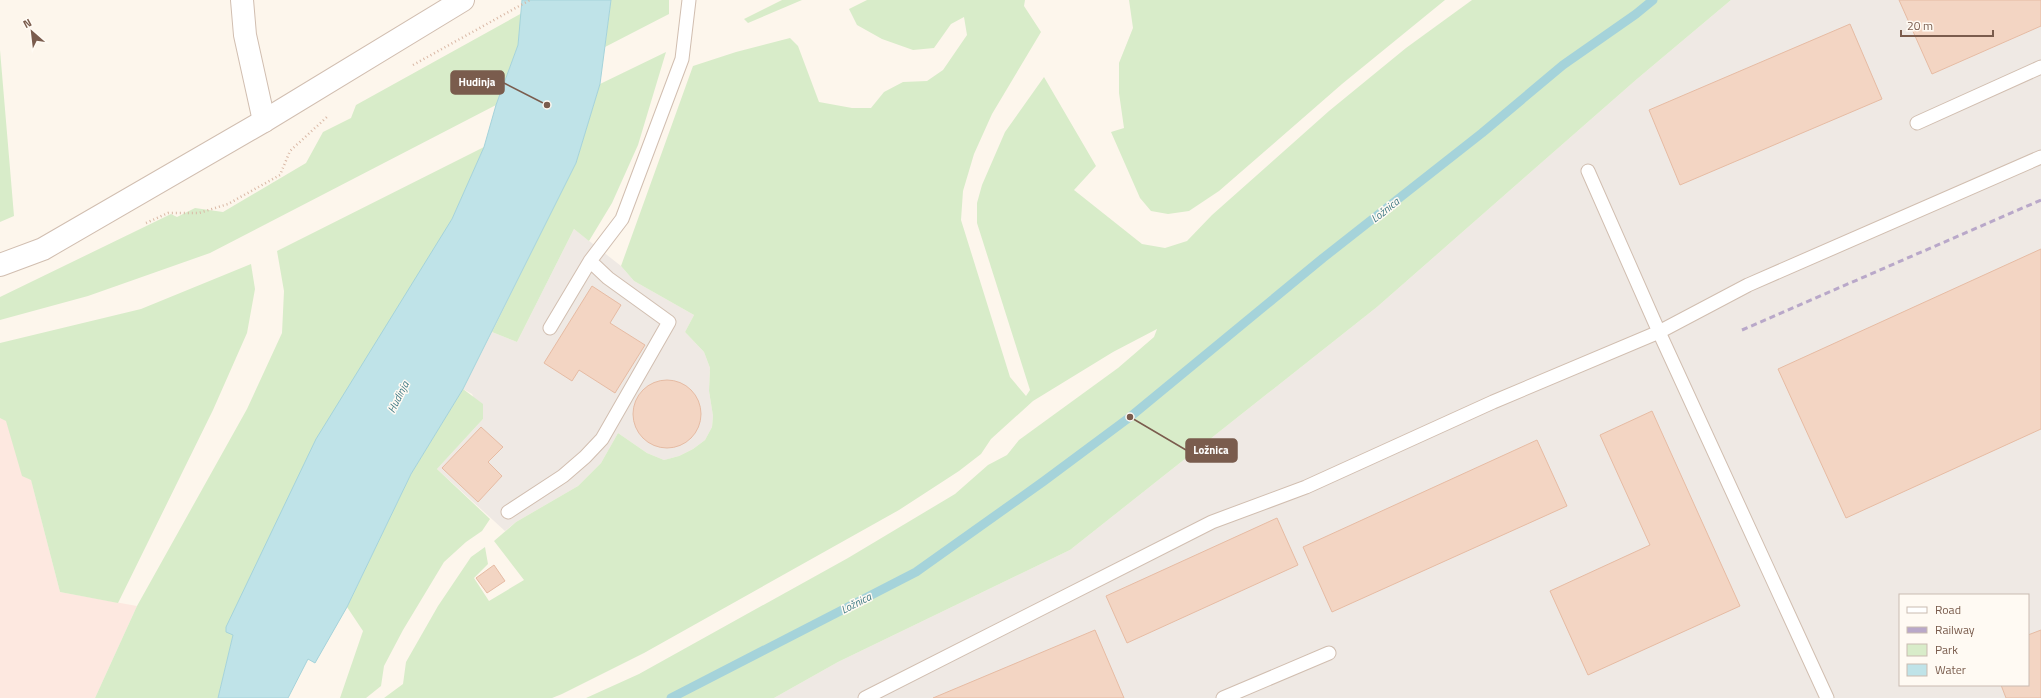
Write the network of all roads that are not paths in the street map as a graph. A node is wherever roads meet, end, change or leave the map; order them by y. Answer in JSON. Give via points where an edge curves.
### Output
{"nodes":[{"id":1,"x":242,"y":0,"type":"edge"},
{"id":2,"x":463,"y":0,"type":"edge"},
{"id":3,"x":689,"y":0,"type":"edge"},
{"id":4,"x":2041,"y":67,"type":"edge"},
{"id":5,"x":264,"y":121,"type":"junction"},
{"id":6,"x":1917,"y":123,"type":"dead end"},
{"id":7,"x":2041,"y":156,"type":"edge"},
{"id":8,"x":1588,"y":171,"type":"dead end"},
{"id":9,"x":590,"y":261,"type":"junction"},
{"id":10,"x":0,"y":265,"type":"edge"},
{"id":11,"x":550,"y":328,"type":"dead end"},
{"id":12,"x":1659,"y":332,"type":"junction"},
{"id":13,"x":508,"y":512,"type":"dead end"},
{"id":14,"x":1329,"y":653,"type":"dead end"},
{"id":15,"x":865,"y":698,"type":"edge"},
{"id":16,"x":1223,"y":698,"type":"edge"},
{"id":17,"x":1827,"y":698,"type":"edge"}],
"edges":[{"from":1,"to":5,"type":"street","via":[[245,35]]},
{"from":2,"to":5,"type":"street"},
{"from":3,"to":9,"type":"lane","via":[[682,59],[646,159],[622,219]]},
{"from":4,"to":6,"type":"lane"},
{"from":5,"to":10,"type":"street","via":[[44,249]]},
{"from":7,"to":12,"type":"lane","via":[[1748,285]]},
{"from":8,"to":12,"type":"lane"},
{"from":9,"to":11,"type":"lane"},
{"from":9,"to":13,"type":"lane","via":[[608,278],[669,322],[602,439],[562,476]]},
{"from":12,"to":15,"type":"lane","via":[[1493,402],[1306,487],[1212,522]]},
{"from":12,"to":17,"type":"lane"},
{"from":14,"to":16,"type":"lane"}]}
